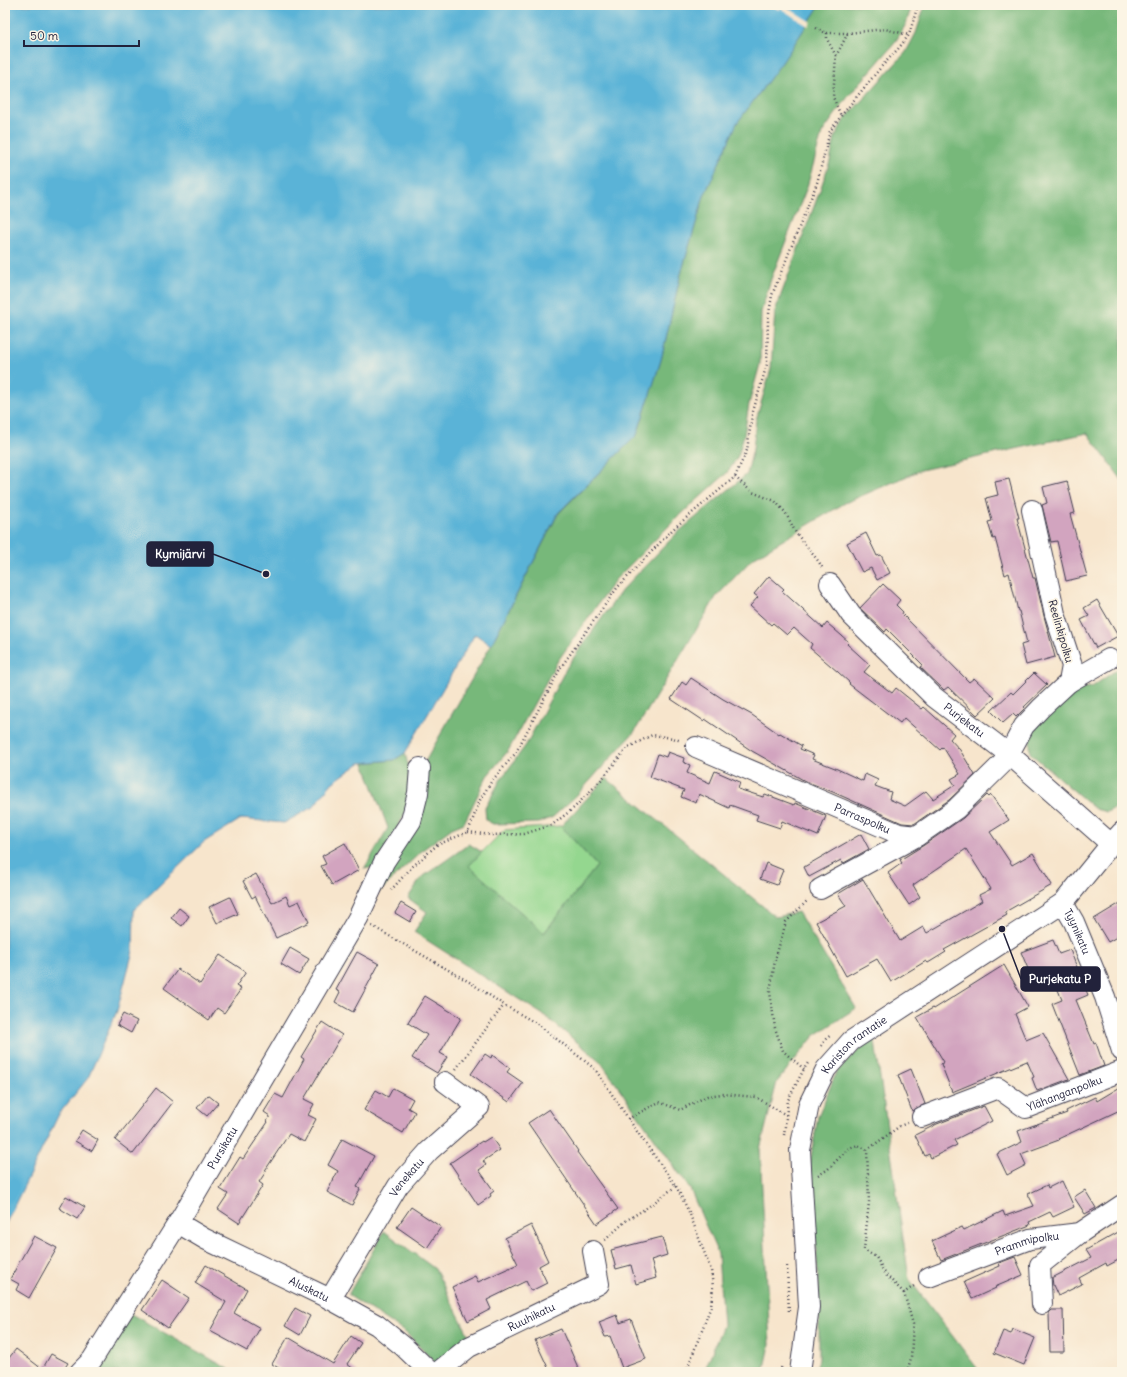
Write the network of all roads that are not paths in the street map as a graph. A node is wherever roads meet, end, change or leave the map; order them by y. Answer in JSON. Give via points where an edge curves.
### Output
{"nodes":[{"id":1,"x":1032,"y":510,"type":"dead end"},
{"id":2,"x":830,"y":584,"type":"road end"},
{"id":3,"x":1109,"y":658,"type":"dead end"},
{"id":4,"x":1069,"y":682,"type":"junction"},
{"id":5,"x":696,"y":747,"type":"road end"},
{"id":6,"x":1010,"y":755,"type":"junction"},
{"id":7,"x":420,"y":768,"type":"dead end"},
{"id":8,"x":917,"y":836,"type":"junction"},
{"id":9,"x":1116,"y":838,"type":"edge"},
{"id":10,"x":820,"y":889,"type":"road end"},
{"id":11,"x":1063,"y":903,"type":"junction"},
{"id":12,"x":1122,"y":1051,"type":"edge"},
{"id":13,"x":1122,"y":1071,"type":"edge"},
{"id":14,"x":446,"y":1082,"type":"road end"},
{"id":15,"x":922,"y":1117,"type":"road end"},
{"id":16,"x":1122,"y":1205,"type":"edge"},
{"id":17,"x":178,"y":1223,"type":"junction"},
{"id":18,"x":1080,"y":1233,"type":"junction"},
{"id":19,"x":593,"y":1251,"type":"road end"},
{"id":20,"x":929,"y":1277,"type":"road end"},
{"id":21,"x":330,"y":1299,"type":"junction"},
{"id":22,"x":1042,"y":1304,"type":"dead end"},
{"id":23,"x":80,"y":1372,"type":"edge"},
{"id":24,"x":430,"y":1372,"type":"edge"},
{"id":25,"x":438,"y":1372,"type":"edge"},
{"id":26,"x":800,"y":1372,"type":"edge"}],
"edges":[{"from":1,"to":4,"type":"street","name":"Reelinkipolku","via":[[1055,614],[1072,666]]},
{"from":2,"to":6,"type":"street","name":"Purjekatu","via":[[851,615],[934,697]]},
{"from":3,"to":4,"type":"street"},
{"from":4,"to":6,"type":"street","via":[[1024,726]]},
{"from":5,"to":8,"type":"street","name":"Parraspolku","via":[[899,834]]},
{"from":6,"to":8,"type":"street","via":[[956,809]]},
{"from":6,"to":9,"type":"street","name":"Purjekatu"},
{"from":7,"to":17,"type":"street","name":"Pursikatu","via":[[418,793],[411,821],[384,862],[358,918]]},
{"from":8,"to":10,"type":"street"},
{"from":9,"to":11,"type":"street","name":"Kariston rantatie"},
{"from":11,"to":12,"type":"street","name":"Tyynikatu","via":[[1074,922],[1106,997]]},
{"from":11,"to":26,"type":"street","name":"Kariston rantatie","via":[[851,1041],[826,1069],[809,1104],[800,1150],[809,1307]]},
{"from":13,"to":15,"type":"street","name":"Ylähanganpolku","via":[[1026,1108],[998,1088]]},
{"from":14,"to":21,"type":"street","name":"Venekatu","via":[[479,1107],[429,1151],[398,1186]]},
{"from":16,"to":18,"type":"street","name":"Prammipolku"},
{"from":17,"to":21,"type":"street","name":"Aluskatu","via":[[205,1239]]},
{"from":17,"to":23,"type":"street","name":"Pursikatu","via":[[92,1360]]},
{"from":18,"to":20,"type":"street","name":"Prammipolku","via":[[1030,1239]]},
{"from":18,"to":22,"type":"street","via":[[1040,1265]]},
{"from":19,"to":25,"type":"street","name":"Ruuhikatu","via":[[599,1284],[469,1347]]},
{"from":21,"to":24,"type":"street","name":"Aluskatu","via":[[377,1325]]}]}
